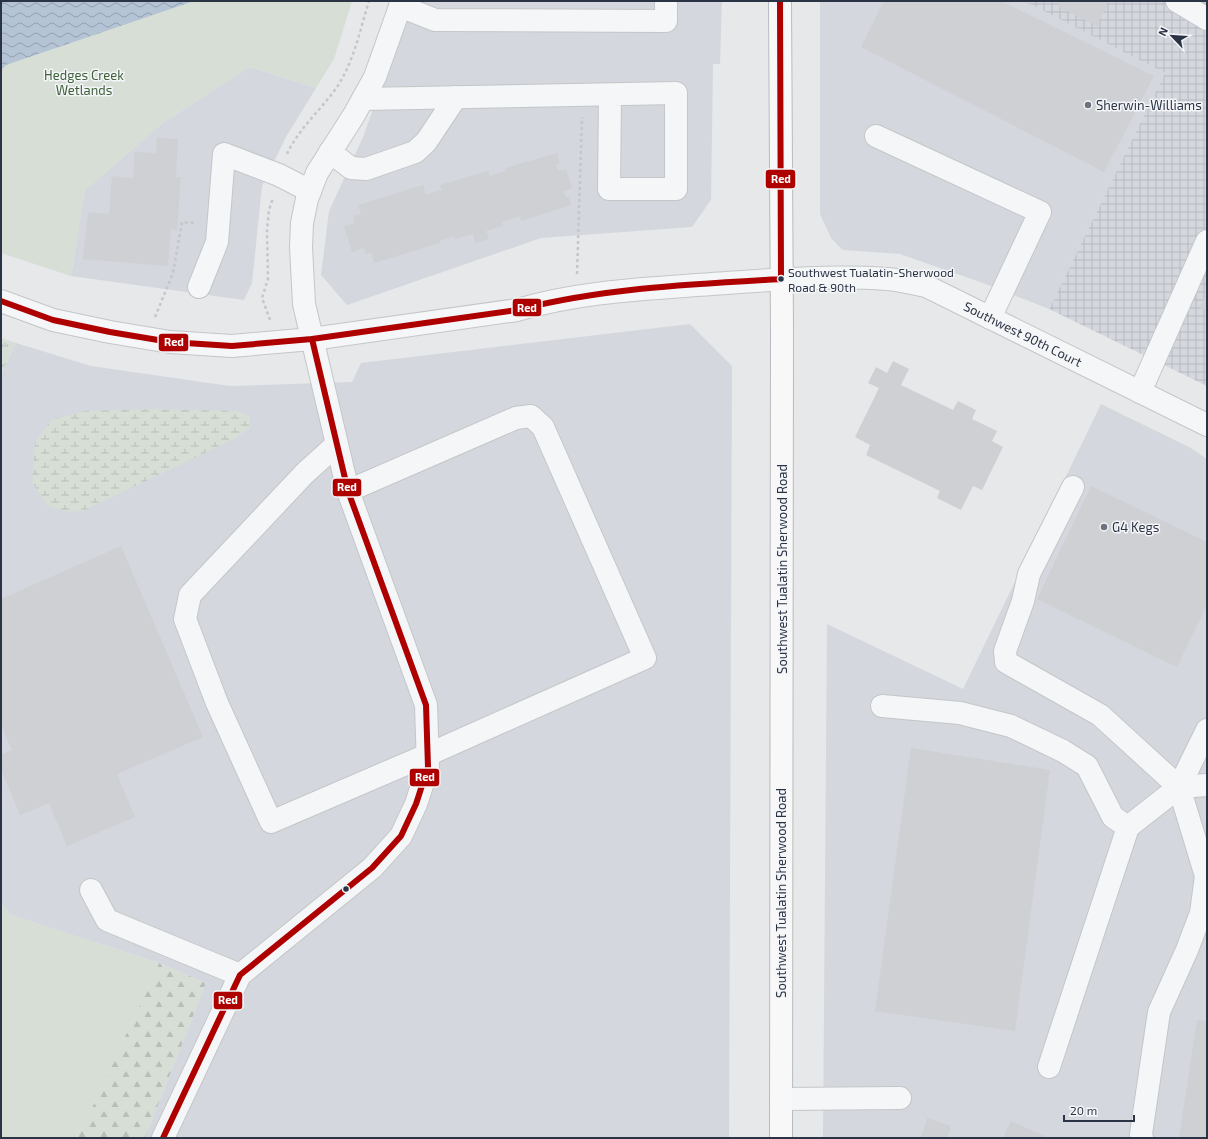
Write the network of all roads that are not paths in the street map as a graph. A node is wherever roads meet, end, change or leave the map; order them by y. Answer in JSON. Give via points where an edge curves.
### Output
{"nodes":[{"id":1,"x":666,"y":1,"type":"edge"},
{"id":2,"x":780,"y":1,"type":"edge"},
{"id":3,"x":1177,"y":1,"type":"edge"},
{"id":4,"x":401,"y":3,"type":"edge"},
{"id":5,"x":1207,"y":19,"type":"edge"},
{"id":6,"x":610,"y":95,"type":"junction"},
{"id":7,"x":456,"y":97,"type":"junction"},
{"id":8,"x":362,"y":99,"type":"junction"},
{"id":9,"x":876,"y":136,"type":"dead end"},
{"id":10,"x":330,"y":152,"type":"junction"},
{"id":11,"x":310,"y":191,"type":"junction"},
{"id":12,"x":1207,"y":242,"type":"edge"},
{"id":13,"x":781,"y":279,"type":"junction"},
{"id":14,"x":199,"y":288,"type":"dead end"},
{"id":15,"x":1,"y":301,"type":"edge"},
{"id":16,"x":990,"y":318,"type":"junction"},
{"id":17,"x":312,"y":339,"type":"junction"},
{"id":18,"x":1140,"y":392,"type":"junction"},
{"id":19,"x":1207,"y":425,"type":"edge"},
{"id":20,"x":336,"y":445,"type":"junction"},
{"id":21,"x":1073,"y":487,"type":"dead end"},
{"id":22,"x":348,"y":491,"type":"junction"},
{"id":23,"x":882,"y":706,"type":"dead end"},
{"id":24,"x":1207,"y":730,"type":"edge"},
{"id":25,"x":427,"y":755,"type":"junction"},
{"id":26,"x":1207,"y":785,"type":"edge"},
{"id":27,"x":1179,"y":787,"type":"junction"},
{"id":28,"x":1128,"y":827,"type":"junction"},
{"id":29,"x":1200,"y":831,"type":"edge"},
{"id":30,"x":91,"y":890,"type":"dead end"},
{"id":31,"x":240,"y":975,"type":"junction"},
{"id":32,"x":1049,"y":1067,"type":"dead end"},
{"id":33,"x":900,"y":1098,"type":"dead end"},
{"id":34,"x":781,"y":1099,"type":"junction"},
{"id":35,"x":163,"y":1138,"type":"edge"},
{"id":36,"x":781,"y":1138,"type":"edge"},
{"id":37,"x":1142,"y":1138,"type":"edge"}],
"edges":[{"from":1,"to":4,"type":"street","via":[[666,21],[435,20]]},
{"from":2,"to":13,"type":"highway","name":"Southwest Tualatin Sherwood Road"},
{"from":3,"to":5,"type":"street"},
{"from":4,"to":8,"type":"street","via":[[375,77]]},
{"from":6,"to":6,"type":"street","via":[[676,93],[676,189],[609,189]]},
{"from":6,"to":7,"type":"street"},
{"from":7,"to":8,"type":"street"},
{"from":7,"to":10,"type":"street","via":[[426,142],[415,152],[366,169],[351,168]]},
{"from":8,"to":10,"type":"street"},
{"from":9,"to":16,"type":"street","via":[[1040,212]]},
{"from":10,"to":11,"type":"street"},
{"from":11,"to":14,"type":"street","via":[[279,175],[224,154],[217,242]]},
{"from":11,"to":17,"type":"street","via":[[302,223],[301,247],[304,304]]},
{"from":12,"to":18,"type":"street"},
{"from":13,"to":16,"type":"street","name":"Southwest 90th Court","via":[[889,279],[926,286]]},
{"from":13,"to":17,"type":"street","name":"Southwest 90th Court","via":[[604,291],[547,301],[517,310]]},
{"from":13,"to":34,"type":"highway","name":"Southwest Tualatin Sherwood Road"},
{"from":15,"to":17,"type":"street","name":"Southwest 90th Court","via":[[53,320],[170,342],[232,346]]},
{"from":16,"to":18,"type":"street","name":"Southwest 90th Court"},
{"from":17,"to":20,"type":"street"},
{"from":18,"to":19,"type":"street","name":"Southwest 90th Court"},
{"from":20,"to":22,"type":"street"},
{"from":20,"to":25,"type":"street","via":[[305,473],[190,595],[185,619],[217,703],[271,822]]},
{"from":21,"to":27,"type":"street","via":[[1029,574],[1023,601],[1005,651],[1006,662],[1100,715]]},
{"from":22,"to":25,"type":"street","via":[[426,705]]},
{"from":22,"to":25,"type":"street","via":[[516,418],[531,416],[543,427],[645,658]]},
{"from":23,"to":28,"type":"street","via":[[960,714],[1011,726],[1063,751],[1086,766],[1113,817]]},
{"from":24,"to":27,"type":"street"},
{"from":25,"to":31,"type":"street","via":[[428,767],[416,804],[401,836],[372,868]]},
{"from":26,"to":27,"type":"street"},
{"from":27,"to":28,"type":"street"},
{"from":27,"to":29,"type":"street"},
{"from":28,"to":32,"type":"street"},
{"from":29,"to":37,"type":"street","via":[[1206,876],[1202,905],[1159,1012]]},
{"from":30,"to":31,"type":"street","via":[[107,920]]},
{"from":31,"to":35,"type":"street"},
{"from":33,"to":34,"type":"street"},
{"from":34,"to":36,"type":"highway","name":"Southwest Tualatin Sherwood Road"}]}
